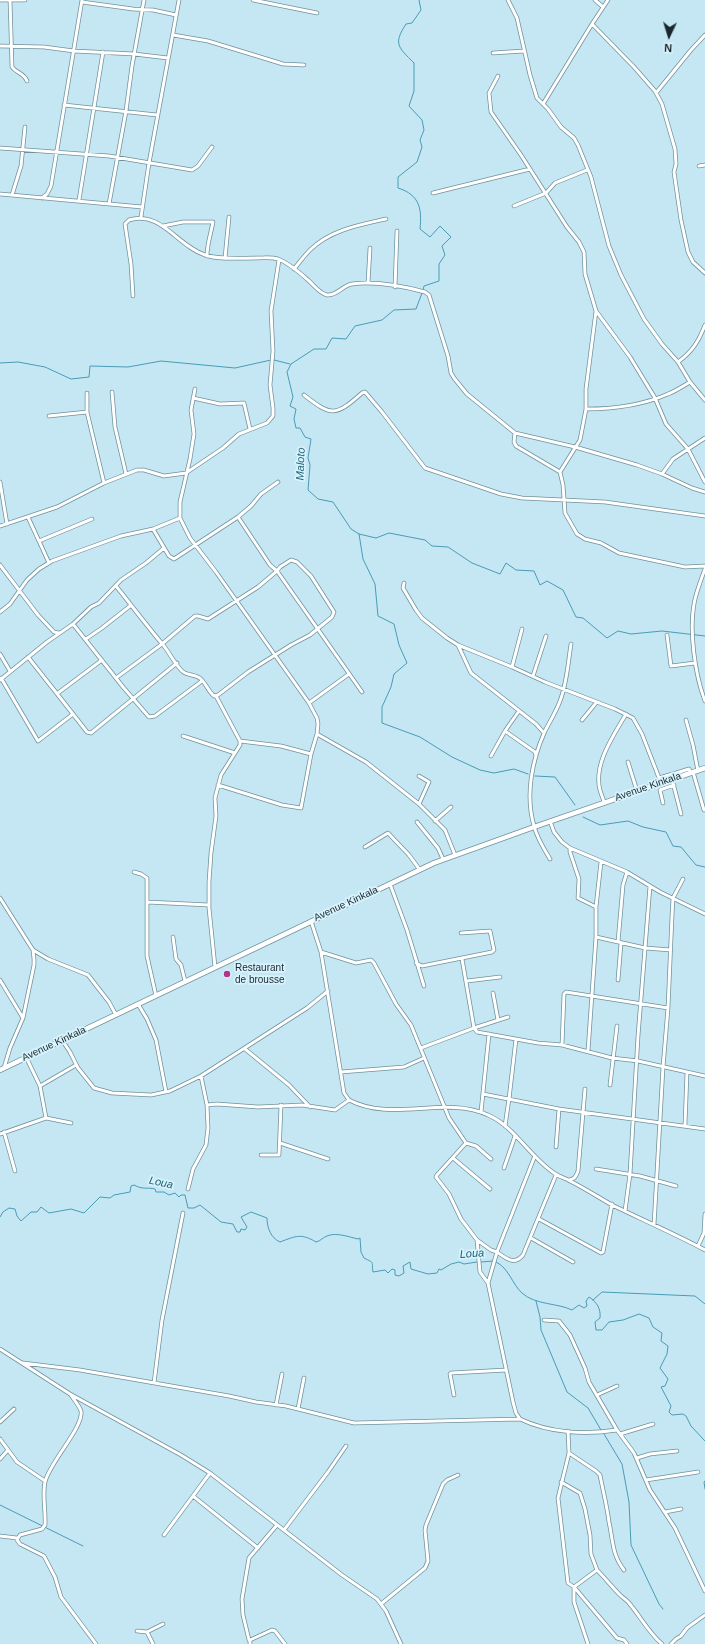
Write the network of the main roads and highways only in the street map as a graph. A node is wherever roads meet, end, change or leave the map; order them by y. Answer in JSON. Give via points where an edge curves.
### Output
{"nodes":[{"id":1,"x":705,"y":768,"type":"edge"},
{"id":2,"x":2,"y":1069,"type":"edge"}],
"edges":[{"from":1,"to":2,"type":"main road","name":"Avenue Kinkala","via":[[675,776],[443,859]]}]}
